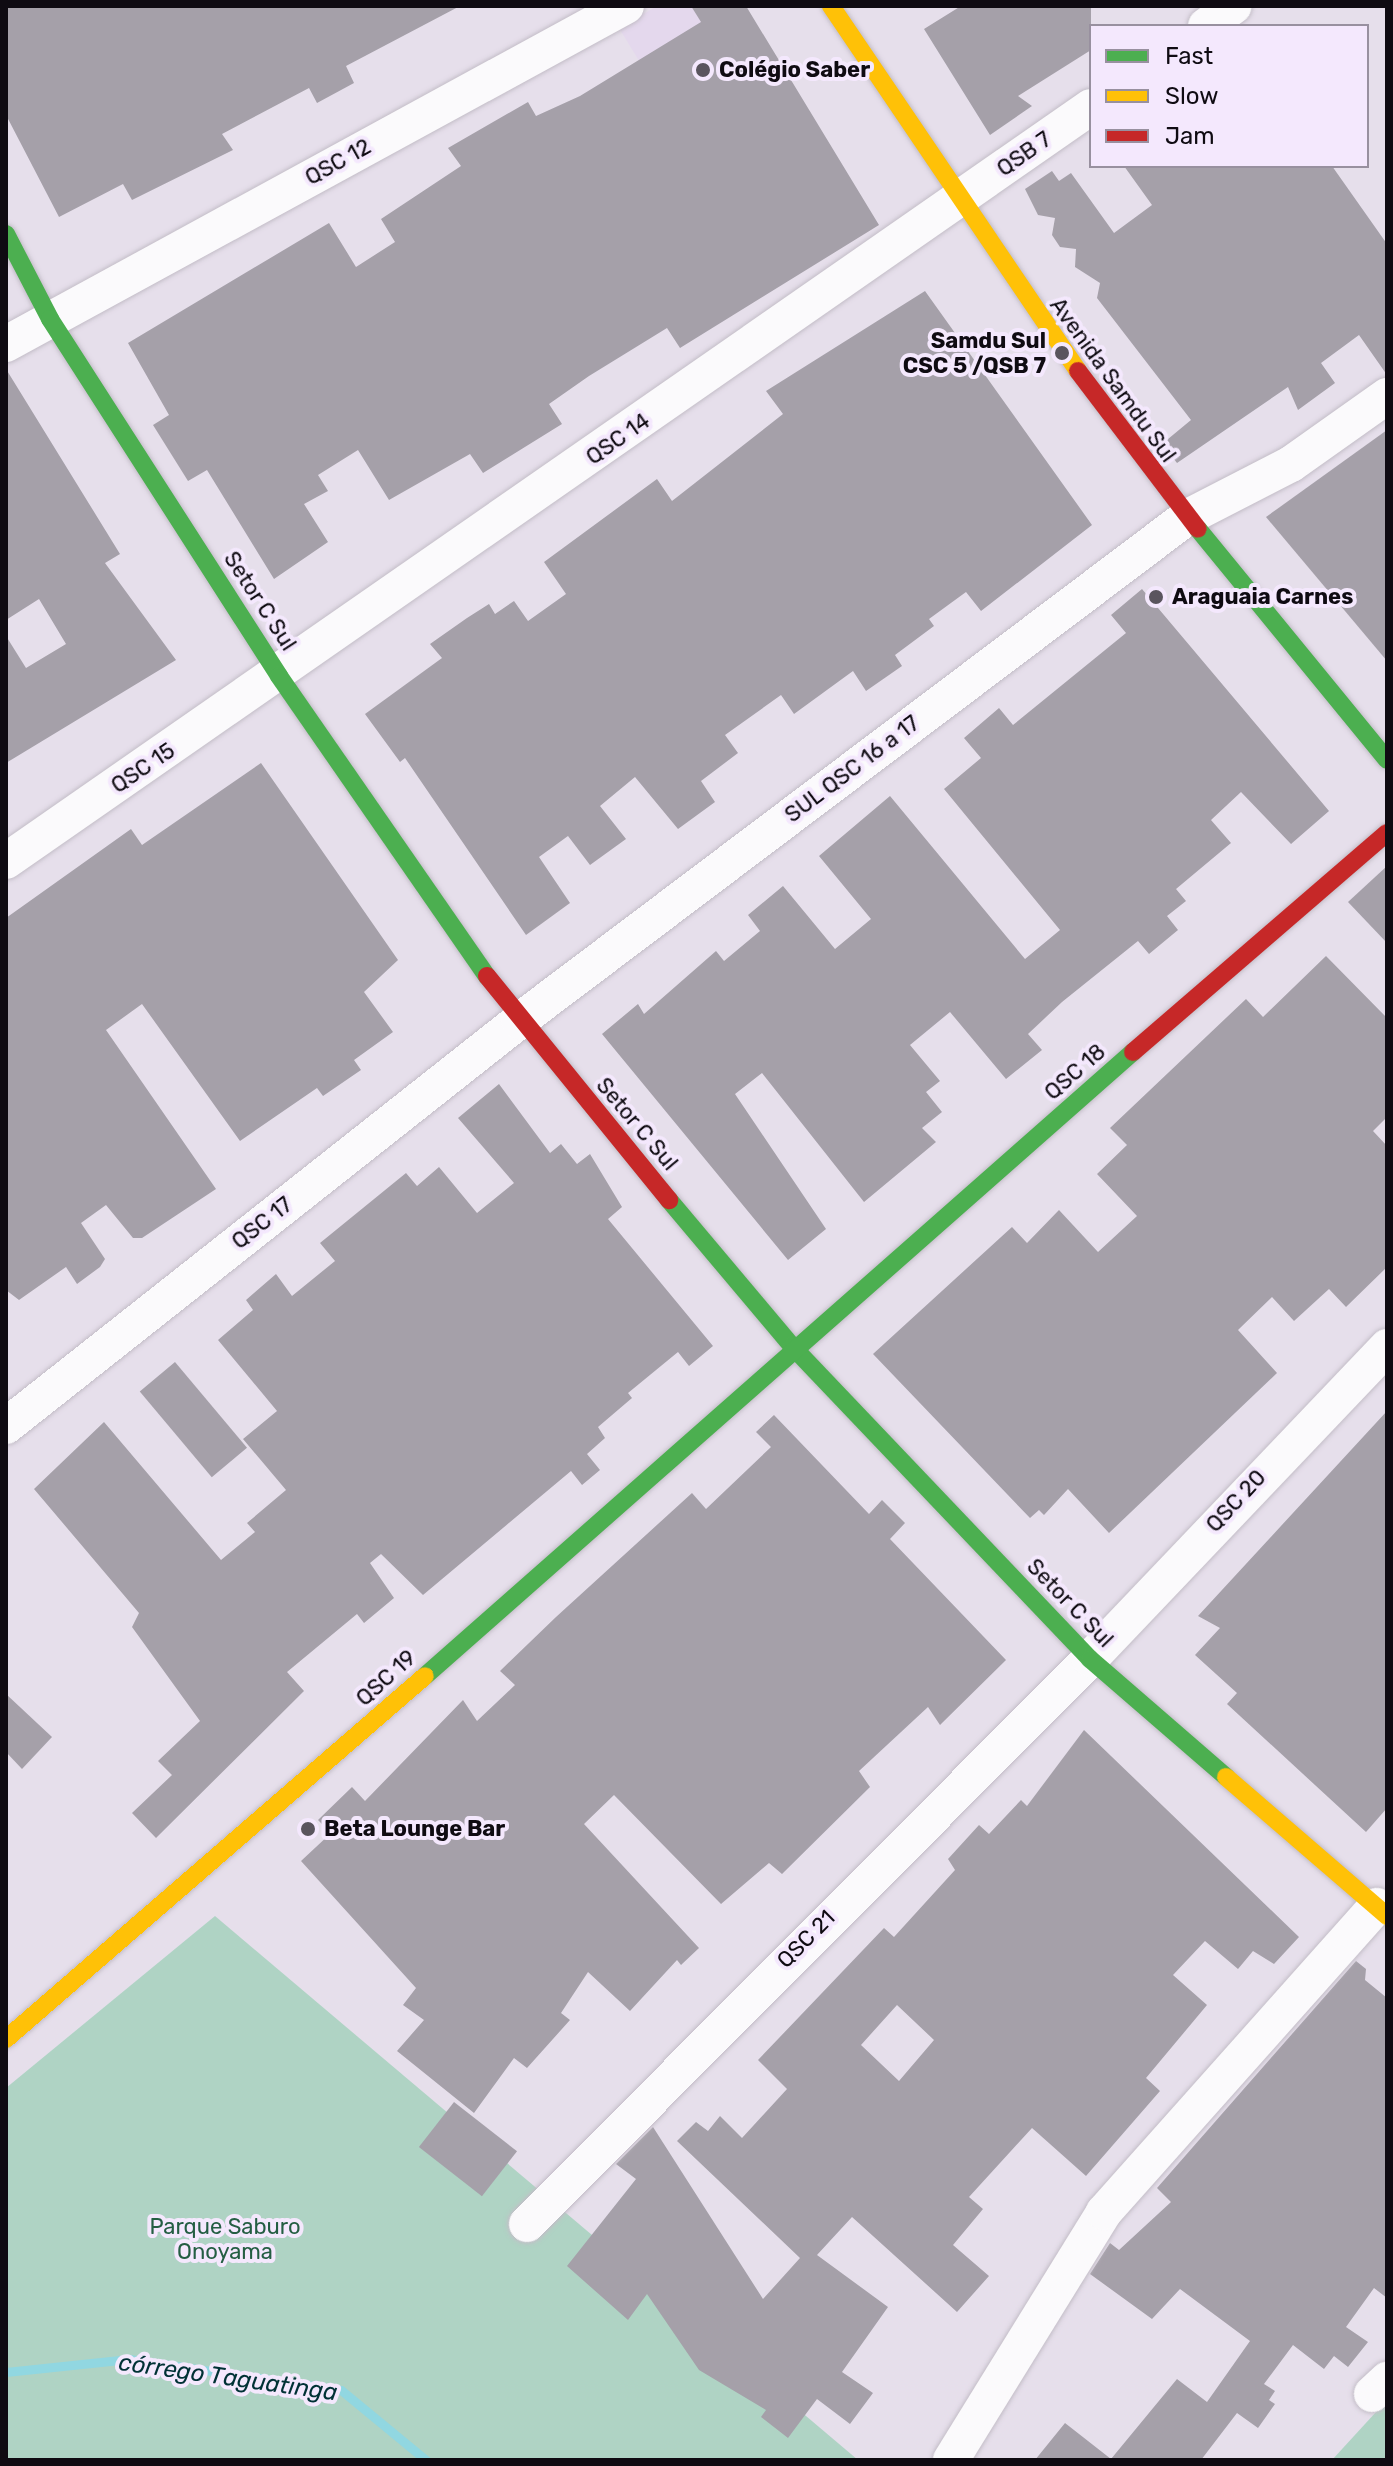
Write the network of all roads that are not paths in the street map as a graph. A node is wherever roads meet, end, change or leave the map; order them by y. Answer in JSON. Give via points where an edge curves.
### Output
{"nodes":[{"id":1,"x":626,"y":6,"type":"edge"},
{"id":2,"x":831,"y":6,"type":"edge"},
{"id":3,"x":1234,"y":6,"type":"edge"},
{"id":4,"x":1209,"y":24,"type":"edge"},
{"id":5,"x":1089,"y":108,"type":"edge"},
{"id":6,"x":957,"y":202,"type":"junction"},
{"id":7,"x":6,"y":234,"type":"edge"},
{"id":8,"x":50,"y":319,"type":"junction"},
{"id":9,"x":6,"y":344,"type":"edge"},
{"id":10,"x":1387,"y":396,"type":"edge"},
{"id":11,"x":1186,"y":518,"type":"junction"},
{"id":12,"x":279,"y":676,"type":"junction"},
{"id":13,"x":1387,"y":760,"type":"edge"},
{"id":14,"x":1387,"y":833,"type":"edge"},
{"id":15,"x":6,"y":861,"type":"edge"},
{"id":16,"x":519,"y":1021,"type":"junction"},
{"id":17,"x":792,"y":1346,"type":"junction"},
{"id":18,"x":1387,"y":1347,"type":"edge"},
{"id":19,"x":6,"y":1426,"type":"edge"},
{"id":20,"x":1090,"y":1659,"type":"junction"},
{"id":21,"x":1382,"y":1911,"type":"edge"},
{"id":22,"x":6,"y":2039,"type":"edge"},
{"id":23,"x":527,"y":2224,"type":"dead end"},
{"id":24,"x":951,"y":2460,"type":"edge"}],
"edges":[{"from":1,"to":8,"type":"street","name":"QSC 12"},
{"from":2,"to":6,"type":"street","name":"Avenida Samdu Sul"},
{"from":3,"to":4,"type":"street"},
{"from":5,"to":6,"type":"street","name":"QSB 7"},
{"from":6,"to":11,"type":"street","name":"Avenida Samdu Sul"},
{"from":6,"to":12,"type":"street","name":"QSC 14"},
{"from":7,"to":8,"type":"street","name":"Setor C Sul"},
{"from":8,"to":9,"type":"street","name":"QSC 12"},
{"from":8,"to":12,"type":"street","name":"Setor C Sul"},
{"from":10,"to":11,"type":"street","name":"SUL QSC 16 a 17","via":[[1291,464]]},
{"from":11,"to":13,"type":"street","name":"Avenida Samdu Sul"},
{"from":11,"to":16,"type":"street","name":"SUL QSC 16 a 17"},
{"from":12,"to":15,"type":"street","name":"QSC 15"},
{"from":12,"to":16,"type":"street","name":"Setor C Sul"},
{"from":14,"to":17,"type":"street","name":"QSC 18"},
{"from":16,"to":17,"type":"street","name":"Setor C Sul"},
{"from":16,"to":19,"type":"street","name":"QSC 17"},
{"from":17,"to":20,"type":"street","name":"Setor C Sul"},
{"from":17,"to":22,"type":"street","name":"QSC 19","via":[[354,1739]]},
{"from":18,"to":20,"type":"street","name":"QSC 20"},
{"from":20,"to":21,"type":"street","name":"Setor C Sul"},
{"from":20,"to":23,"type":"street","name":"QSC 21"},
{"from":21,"to":24,"type":"street","via":[[1104,2212]]}]}
